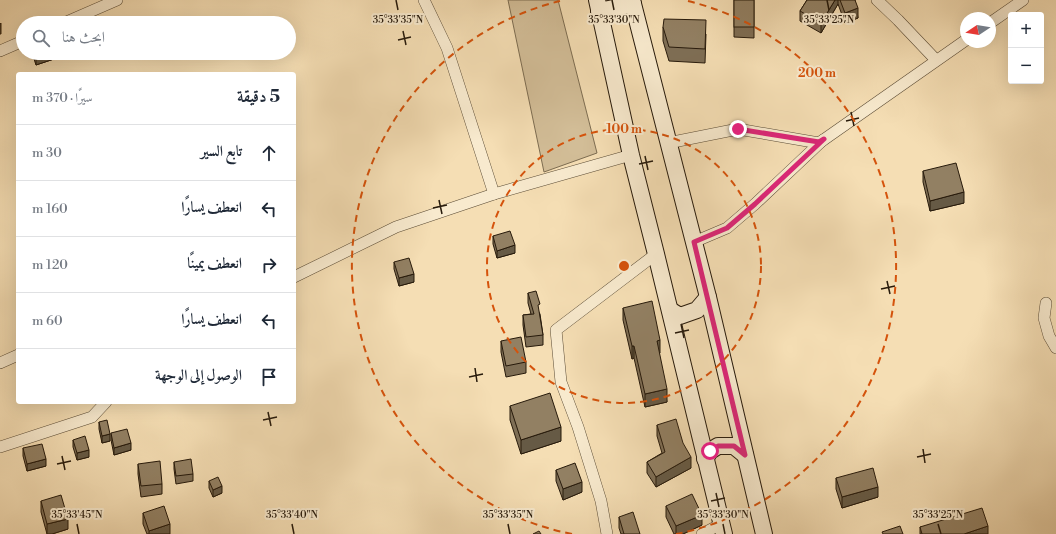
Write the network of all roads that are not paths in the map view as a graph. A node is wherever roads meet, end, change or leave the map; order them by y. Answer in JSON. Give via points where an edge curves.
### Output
{"nodes":[{"id":1,"x":116,"y":0,"type":"edge"},
{"id":2,"x":424,"y":0,"type":"edge"},
{"id":3,"x":878,"y":0,"type":"edge"},
{"id":4,"x":1023,"y":0,"type":"edge"},
{"id":5,"x":632,"y":2,"type":"edge"},
{"id":6,"x":598,"y":6,"type":"edge"},
{"id":7,"x":80,"y":16,"type":"edge"},
{"id":8,"x":996,"y":19,"type":"edge"},
{"id":9,"x":16,"y":44,"type":"edge"},
{"id":10,"x":960,"y":44,"type":"edge"},
{"id":11,"x":0,"y":51,"type":"edge"},
{"id":12,"x":936,"y":60,"type":"junction"},
{"id":13,"x":824,"y":139,"type":"junction"},
{"id":14,"x":668,"y":143,"type":"junction"},
{"id":15,"x":631,"y":155,"type":"junction"},
{"id":16,"x":494,"y":194,"type":"junction"},
{"id":17,"x":694,"y":242,"type":"junction"},
{"id":18,"x":656,"y":254,"type":"junction"},
{"id":19,"x":296,"y":276,"type":"edge"},
{"id":20,"x":708,"y":297,"type":"junction"},
{"id":21,"x":1046,"y":303,"type":"dead end"},
{"id":22,"x":670,"y":310,"type":"junction"},
{"id":23,"x":1056,"y":348,"type":"edge"},
{"id":24,"x":16,"y":356,"type":"edge"},
{"id":25,"x":0,"y":363,"type":"edge"},
{"id":26,"x":104,"y":404,"type":"edge"},
{"id":27,"x":0,"y":448,"type":"edge"},
{"id":28,"x":745,"y":455,"type":"junction"},
{"id":29,"x":705,"y":459,"type":"junction"},
{"id":30,"x":722,"y":529,"type":"edge"},
{"id":31,"x":607,"y":534,"type":"edge"},
{"id":32,"x":702,"y":534,"type":"edge"},
{"id":33,"x":764,"y":534,"type":"edge"}],
"edges":[{"from":1,"to":7,"type":"street"},
{"from":2,"to":16,"type":"street","via":[[447,48]]},
{"from":3,"to":12,"type":"street"},
{"from":4,"to":8,"type":"street"},
{"from":5,"to":6,"type":"main road"},
{"from":5,"to":14,"type":"main road"},
{"from":6,"to":15,"type":"main road"},
{"from":9,"to":11,"type":"street"},
{"from":10,"to":12,"type":"street"},
{"from":12,"to":13,"type":"street"},
{"from":13,"to":14,"type":"street","via":[[819,142],[738,129]]},
{"from":13,"to":17,"type":"street","via":[[727,228]]},
{"from":14,"to":17,"type":"main road"},
{"from":15,"to":16,"type":"street"},
{"from":15,"to":18,"type":"main road"},
{"from":16,"to":19,"type":"street","via":[[396,227]]},
{"from":17,"to":20,"type":"main road"},
{"from":18,"to":22,"type":"main road"},
{"from":18,"to":31,"type":"street","via":[[556,330],[561,382],[601,501]]},
{"from":20,"to":22,"type":"main road","via":[[697,310],[680,316]]},
{"from":20,"to":28,"type":"main road"},
{"from":21,"to":23,"type":"street","via":[[1044,318],[1049,336]]},
{"from":22,"to":29,"type":"main road"},
{"from":24,"to":25,"type":"street"},
{"from":26,"to":27,"type":"street","via":[[92,417]]},
{"from":28,"to":29,"type":"main road","via":[[734,446],[718,446],[710,451]]},
{"from":28,"to":33,"type":"main road"},
{"from":29,"to":30,"type":"main road"},
{"from":30,"to":32,"type":"street"}]}
